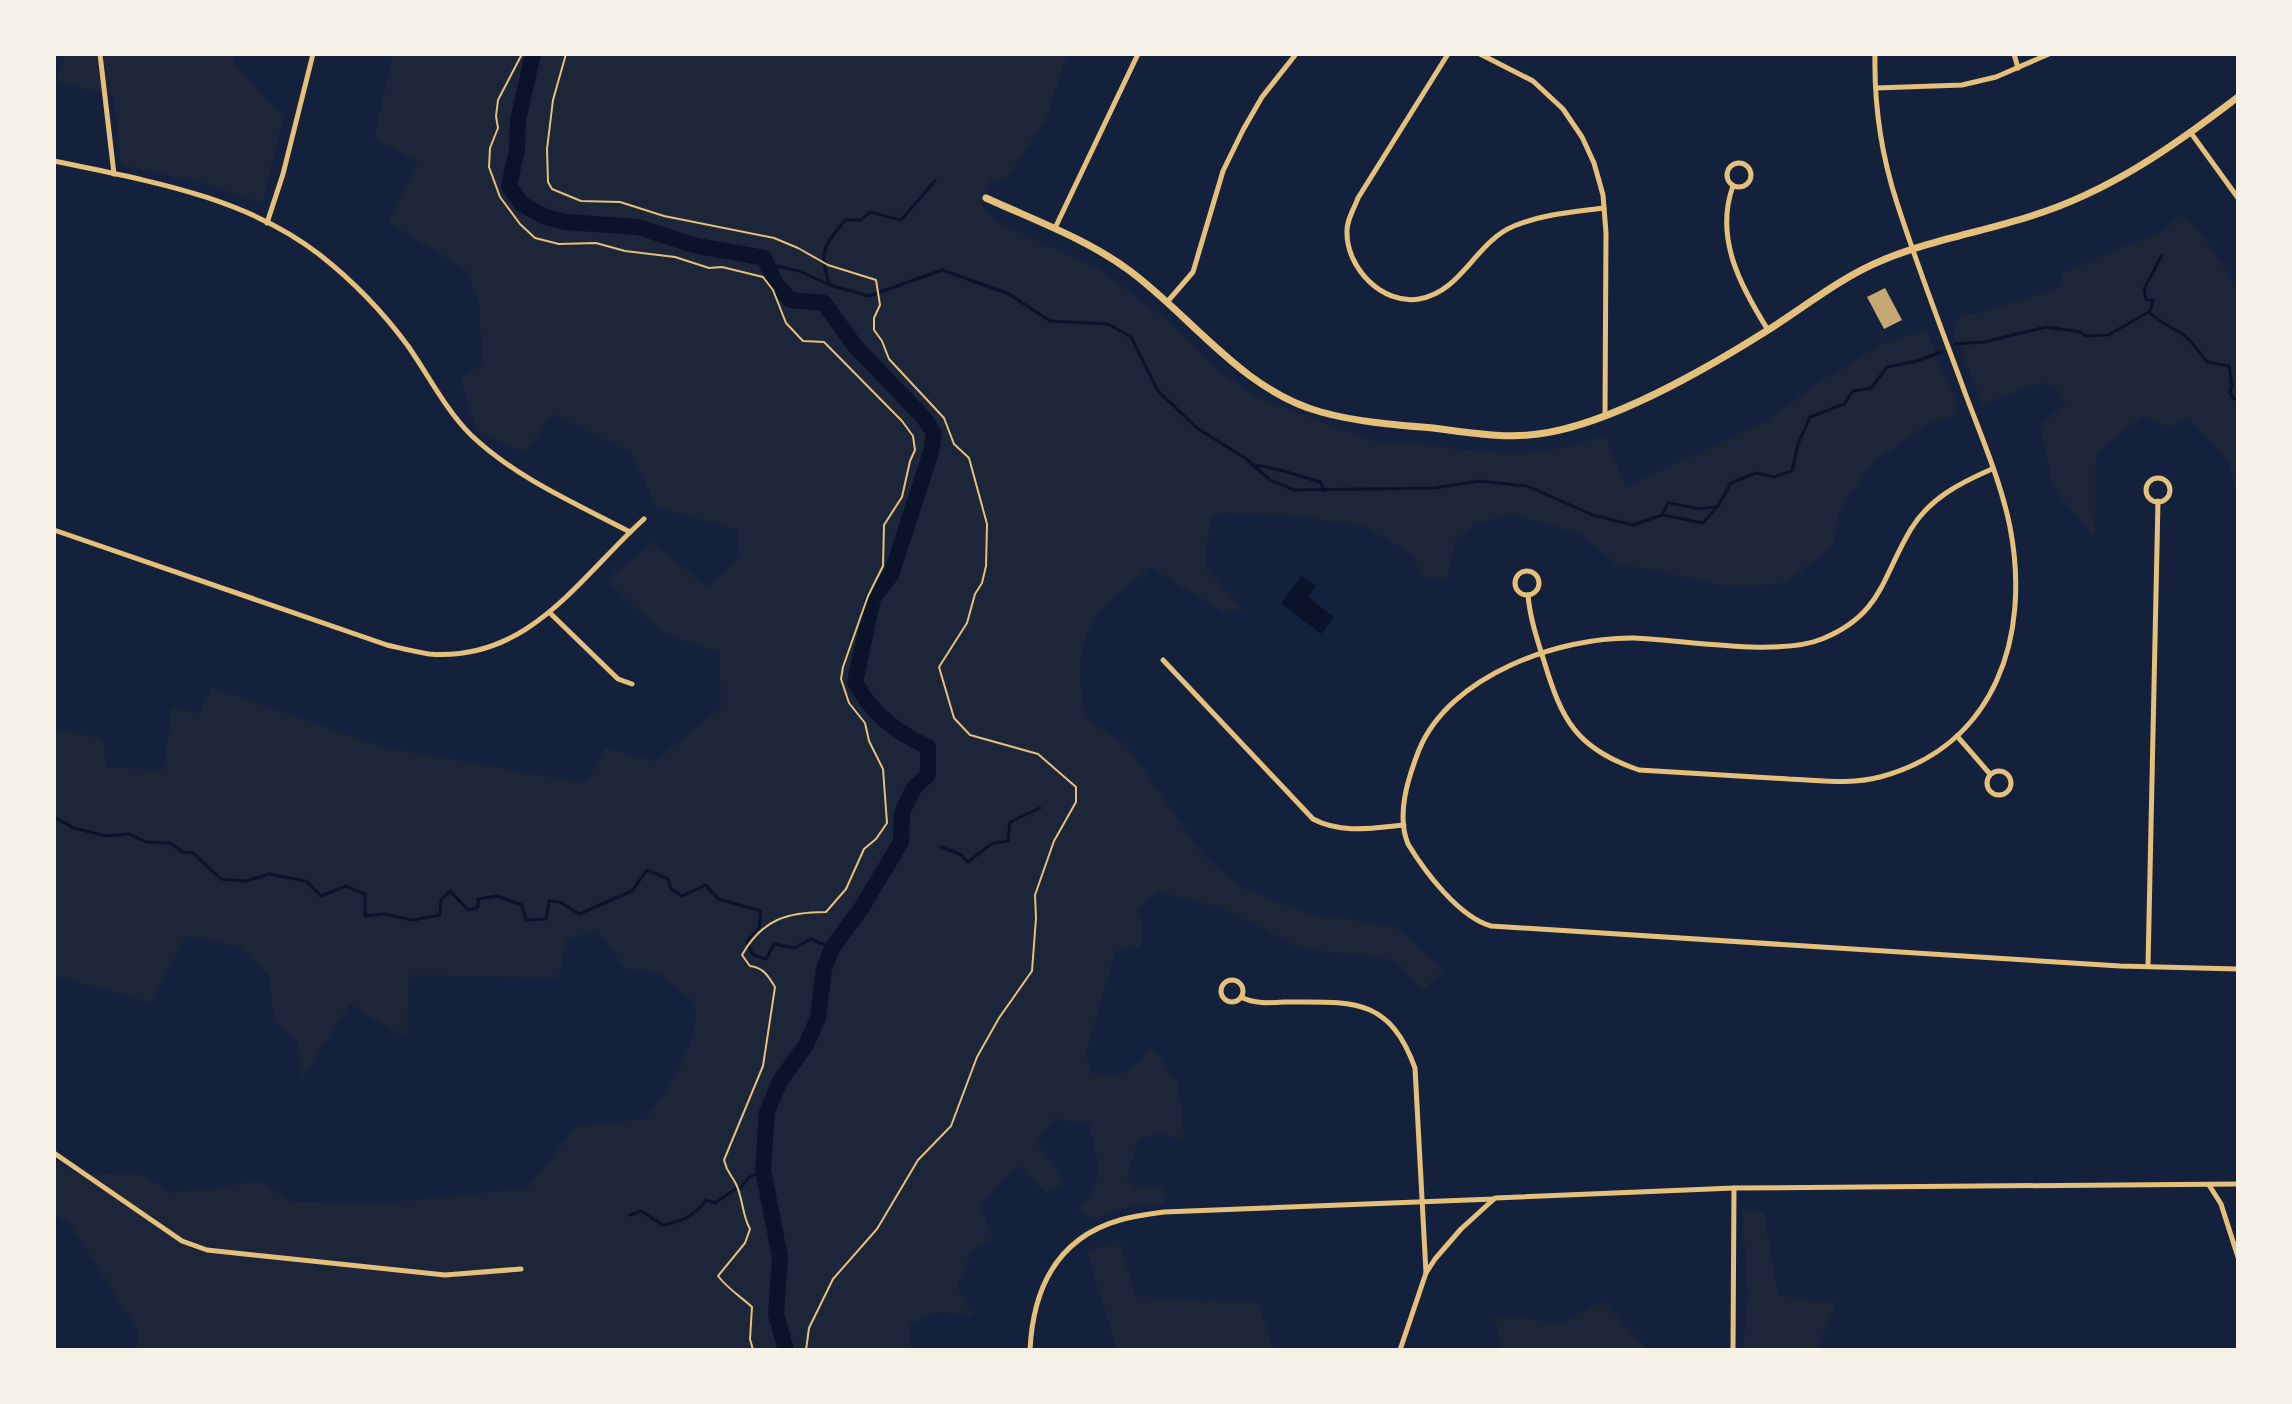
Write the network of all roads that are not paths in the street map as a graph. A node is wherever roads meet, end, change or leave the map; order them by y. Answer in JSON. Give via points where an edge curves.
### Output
{"nodes":[{"id":1,"x":100,"y":54,"type":"edge"},
{"id":2,"x":313,"y":54,"type":"edge"},
{"id":3,"x":1138,"y":54,"type":"edge"},
{"id":4,"x":1296,"y":54,"type":"edge"},
{"id":5,"x":1448,"y":54,"type":"edge"},
{"id":6,"x":1480,"y":54,"type":"edge"},
{"id":7,"x":1875,"y":54,"type":"edge"},
{"id":8,"x":2014,"y":54,"type":"edge"},
{"id":9,"x":2049,"y":54,"type":"edge"},
{"id":10,"x":2018,"y":68,"type":"junction"},
{"id":11,"x":1876,"y":88,"type":"junction"},
{"id":12,"x":2238,"y":97,"type":"edge"},
{"id":13,"x":2191,"y":133,"type":"junction"},
{"id":14,"x":54,"y":161,"type":"edge"},
{"id":15,"x":114,"y":174,"type":"junction"},
{"id":16,"x":1733,"y":186,"type":"junction"},
{"id":17,"x":986,"y":198,"type":"dead end"},
{"id":18,"x":2238,"y":198,"type":"edge"},
{"id":19,"x":1604,"y":208,"type":"junction"},
{"id":20,"x":267,"y":223,"type":"junction"},
{"id":21,"x":1055,"y":229,"type":"junction"},
{"id":22,"x":1913,"y":249,"type":"junction"},
{"id":23,"x":1168,"y":301,"type":"junction"},
{"id":24,"x":1768,"y":330,"type":"junction"},
{"id":25,"x":1605,"y":415,"type":"junction"},
{"id":26,"x":1992,"y":469,"type":"junction"},
{"id":27,"x":2158,"y":501,"type":"junction"},
{"id":28,"x":644,"y":519,"type":"dead end"},
{"id":29,"x":54,"y":530,"type":"edge"},
{"id":30,"x":630,"y":532,"type":"junction"},
{"id":31,"x":1528,"y":595,"type":"junction"},
{"id":32,"x":550,"y":613,"type":"junction"},
{"id":33,"x":1542,"y":655,"type":"junction"},
{"id":34,"x":1163,"y":660,"type":"dead end"},
{"id":35,"x":632,"y":684,"type":"dead end"},
{"id":36,"x":1957,"y":736,"type":"junction"},
{"id":37,"x":1991,"y":774,"type":"junction"},
{"id":38,"x":1404,"y":825,"type":"junction"},
{"id":39,"x":2148,"y":966,"type":"junction"},
{"id":40,"x":2238,"y":969,"type":"edge"},
{"id":41,"x":1241,"y":997,"type":"junction"},
{"id":42,"x":54,"y":1153,"type":"edge"},
{"id":43,"x":2208,"y":1184,"type":"junction"},
{"id":44,"x":2238,"y":1184,"type":"edge"},
{"id":45,"x":1734,"y":1188,"type":"junction"},
{"id":46,"x":1495,"y":1198,"type":"junction"},
{"id":47,"x":1424,"y":1201,"type":"junction"},
{"id":48,"x":2238,"y":1257,"type":"edge"},
{"id":49,"x":521,"y":1269,"type":"dead end"},
{"id":50,"x":1426,"y":1273,"type":"junction"},
{"id":51,"x":1030,"y":1350,"type":"edge"},
{"id":52,"x":1400,"y":1350,"type":"edge"},
{"id":53,"x":1733,"y":1350,"type":"edge"}],
"edges":[{"from":1,"to":15,"type":"street"},
{"from":2,"to":20,"type":"street"},
{"from":3,"to":21,"type":"street"},
{"from":4,"to":23,"type":"street","via":[[1243,130],[1223,171],[1193,272]]},
{"from":5,"to":19,"type":"street","via":[[1358,198],[1348,223],[1349,249],[1362,276],[1385,293],[1415,300],[1455,282],[1480,249],[1512,226],[1545,215]]},
{"from":6,"to":19,"type":"street","via":[[1533,81],[1563,109],[1594,163]]},
{"from":7,"to":11,"type":"street"},
{"from":8,"to":10,"type":"street"},
{"from":9,"to":10,"type":"street"},
{"from":10,"to":11,"type":"street","via":[[1962,85]]},
{"from":11,"to":22,"type":"street","via":[[1882,149]]},
{"from":12,"to":13,"type":"street"},
{"from":13,"to":18,"type":"street"},
{"from":13,"to":22,"type":"street","via":[[2135,170],[2073,201]]},
{"from":14,"to":15,"type":"street"},
{"from":15,"to":20,"type":"street","via":[[203,196]]},
{"from":16,"to":16,"type":"street","via":[[1750,180],[1743,163],[1734,163],[1726,172]]},
{"from":16,"to":24,"type":"street","via":[[1727,215],[1731,259]]},
{"from":17,"to":21,"type":"street"},
{"from":19,"to":25,"type":"street"},
{"from":20,"to":30,"type":"street","via":[[320,255],[376,306],[448,409],[502,462]]},
{"from":21,"to":23,"type":"street","via":[[1127,269]]},
{"from":22,"to":24,"type":"street","via":[[1854,274]]},
{"from":22,"to":26,"type":"street"},
{"from":23,"to":25,"type":"street","via":[[1241,370],[1322,412],[1513,436],[1569,428]]},
{"from":24,"to":25,"type":"street","via":[[1684,379]]},
{"from":26,"to":33,"type":"street","via":[[1933,503],[1911,528],[1879,595],[1842,629],[1820,640],[1777,647],[1631,638],[1588,642]]},
{"from":26,"to":36,"type":"street","via":[[2010,527],[2016,613],[2006,663],[1988,700]]},
{"from":27,"to":27,"type":"street","via":[[2170,490],[2158,478],[2148,484],[2147,492]]},
{"from":27,"to":39,"type":"street"},
{"from":28,"to":30,"type":"street"},
{"from":29,"to":32,"type":"street","via":[[387,645],[429,654],[489,647],[516,637]]},
{"from":30,"to":32,"type":"street"},
{"from":31,"to":31,"type":"street","via":[[1539,582],[1524,571],[1515,584],[1518,592]]},
{"from":31,"to":33,"type":"street"},
{"from":32,"to":35,"type":"street","via":[[618,679]]},
{"from":33,"to":36,"type":"street","via":[[1573,731],[1614,762],[1639,770],[1844,782],[1914,764]]},
{"from":33,"to":38,"type":"street","via":[[1496,671],[1461,694],[1438,718],[1412,768]]},
{"from":34,"to":38,"type":"street","via":[[1313,819],[1354,830]]},
{"from":36,"to":37,"type":"street"},
{"from":37,"to":37,"type":"street","via":[[1986,783],[1990,791],[1997,795],[2009,790],[2008,774]]},
{"from":38,"to":39,"type":"street","via":[[1414,854],[1455,902],[1491,926]]},
{"from":39,"to":40,"type":"street"},
{"from":41,"to":41,"type":"street","via":[[1237,981],[1223,984],[1223,998],[1232,1002]]},
{"from":41,"to":47,"type":"street","via":[[1259,1003],[1357,1005],[1392,1024],[1406,1042],[1415,1068]]},
{"from":42,"to":49,"type":"street","via":[[182,1241],[207,1250],[445,1275]]},
{"from":43,"to":44,"type":"street"},
{"from":43,"to":45,"type":"street"},
{"from":43,"to":48,"type":"street","via":[[2221,1204]]},
{"from":45,"to":46,"type":"street"},
{"from":45,"to":53,"type":"street"},
{"from":46,"to":47,"type":"street"},
{"from":46,"to":50,"type":"street","via":[[1461,1229]]},
{"from":47,"to":50,"type":"street"},
{"from":47,"to":51,"type":"street","via":[[1164,1212],[1102,1226],[1076,1242],[1048,1274],[1037,1299]]},
{"from":50,"to":52,"type":"street"}]}
